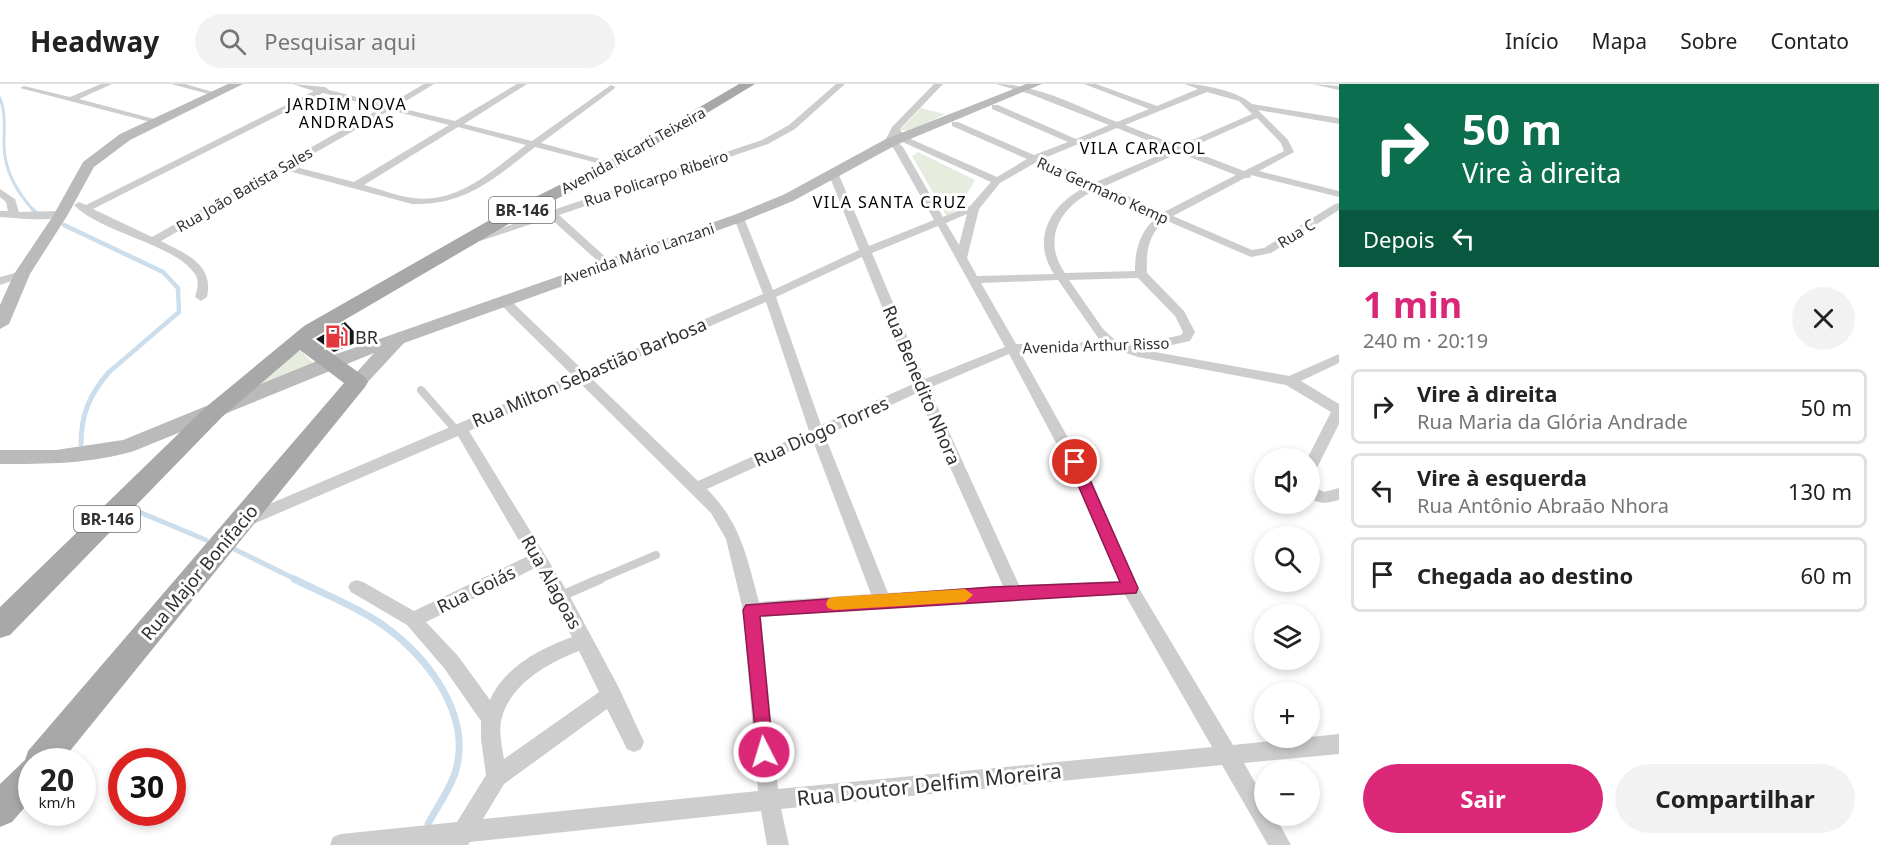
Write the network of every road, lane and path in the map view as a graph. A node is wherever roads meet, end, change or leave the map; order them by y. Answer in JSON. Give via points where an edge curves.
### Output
{"nodes":[{"id":1,"x":108,"y":84,"type":"edge"},
{"id":2,"x":175,"y":84,"type":"edge"},
{"id":3,"x":237,"y":84,"type":"edge"},
{"id":4,"x":296,"y":84,"type":"edge"},
{"id":5,"x":336,"y":84,"type":"edge"},
{"id":6,"x":430,"y":84,"type":"edge"},
{"id":7,"x":523,"y":84,"type":"edge"},
{"id":8,"x":748,"y":84,"type":"edge"},
{"id":9,"x":842,"y":84,"type":"edge"},
{"id":10,"x":939,"y":84,"type":"edge"},
{"id":11,"x":999,"y":84,"type":"edge"},
{"id":12,"x":1052,"y":84,"type":"edge"},
{"id":13,"x":1088,"y":84,"type":"edge"},
{"id":14,"x":1190,"y":84,"type":"edge"},
{"id":15,"x":1228,"y":84,"type":"edge"},
{"id":16,"x":1316,"y":84,"type":"edge"},
{"id":17,"x":1212,"y":86,"type":"edge"},
{"id":18,"x":611,"y":87,"type":"dead end"},
{"id":19,"x":24,"y":88,"type":"dead end"},
{"id":20,"x":1031,"y":88,"type":"edge"},
{"id":21,"x":1339,"y":88,"type":"edge"},
{"id":22,"x":1243,"y":90,"type":"junction"},
{"id":23,"x":321,"y":91,"type":"junction"},
{"id":24,"x":216,"y":94,"type":"junction"},
{"id":25,"x":1233,"y":94,"type":"junction"},
{"id":26,"x":72,"y":99,"type":"junction"},
{"id":27,"x":387,"y":107,"type":"junction"},
{"id":28,"x":995,"y":107,"type":"junction"},
{"id":29,"x":1271,"y":108,"type":"junction"},
{"id":30,"x":1157,"y":109,"type":"junction"},
{"id":31,"x":1254,"y":110,"type":"junction"},
{"id":32,"x":158,"y":121,"type":"junction"},
{"id":33,"x":1339,"y":121,"type":"edge"},
{"id":34,"x":458,"y":124,"type":"junction"},
{"id":35,"x":955,"y":124,"type":"junction"},
{"id":36,"x":1119,"y":124,"type":"junction"},
{"id":37,"x":1283,"y":124,"type":"dead end"},
{"id":38,"x":899,"y":140,"type":"junction"},
{"id":39,"x":1076,"y":142,"type":"junction"},
{"id":40,"x":534,"y":143,"type":"junction"},
{"id":41,"x":1178,"y":148,"type":"junction"},
{"id":42,"x":1034,"y":159,"type":"junction"},
{"id":43,"x":613,"y":164,"type":"junction"},
{"id":44,"x":284,"y":167,"type":"junction"},
{"id":45,"x":1250,"y":174,"type":"junction"},
{"id":46,"x":834,"y":175,"type":"junction"},
{"id":47,"x":997,"y":181,"type":"junction"},
{"id":48,"x":355,"y":186,"type":"junction"},
{"id":49,"x":1094,"y":186,"type":"junction"},
{"id":50,"x":0,"y":192,"type":"edge"},
{"id":51,"x":1339,"y":194,"type":"edge"},
{"id":52,"x":1339,"y":206,"type":"edge"},
{"id":53,"x":545,"y":207,"type":"junction"},
{"id":54,"x":974,"y":208,"type":"junction"},
{"id":55,"x":63,"y":210,"type":"junction"},
{"id":56,"x":89,"y":212,"type":"junction"},
{"id":57,"x":0,"y":214,"type":"edge"},
{"id":58,"x":14,"y":215,"type":"junction"},
{"id":59,"x":1163,"y":217,"type":"junction"},
{"id":60,"x":739,"y":218,"type":"junction"},
{"id":61,"x":938,"y":221,"type":"junction"},
{"id":62,"x":152,"y":242,"type":"junction"},
{"id":63,"x":866,"y":251,"type":"junction"},
{"id":64,"x":1251,"y":254,"type":"joint"},
{"id":65,"x":962,"y":257,"type":"junction"},
{"id":66,"x":606,"y":263,"type":"junction"},
{"id":67,"x":22,"y":274,"type":"junction"},
{"id":68,"x":1141,"y":274,"type":"junction"},
{"id":69,"x":1059,"y":277,"type":"junction"},
{"id":70,"x":973,"y":280,"type":"junction"},
{"id":71,"x":0,"y":281,"type":"edge"},
{"id":72,"x":770,"y":296,"type":"junction"},
{"id":73,"x":201,"y":297,"type":"dead end"},
{"id":74,"x":502,"y":300,"type":"junction"},
{"id":75,"x":0,"y":324,"type":"edge"},
{"id":76,"x":401,"y":337,"type":"junction"},
{"id":77,"x":300,"y":340,"type":"junction"},
{"id":78,"x":1111,"y":344,"type":"junction"},
{"id":79,"x":1014,"y":348,"type":"junction"},
{"id":80,"x":1339,"y":358,"type":"edge"},
{"id":81,"x":329,"y":363,"type":"junction"},
{"id":82,"x":582,"y":376,"type":"junction"},
{"id":83,"x":357,"y":381,"type":"junction"},
{"id":84,"x":1290,"y":381,"type":"junction"},
{"id":85,"x":921,"y":386,"type":"junction"},
{"id":86,"x":421,"y":390,"type":"dead end"},
{"id":87,"x":1339,"y":410,"type":"edge"},
{"id":88,"x":214,"y":412,"type":"junction"},
{"id":89,"x":458,"y":428,"type":"junction"},
{"id":90,"x":817,"y":434,"type":"junction"},
{"id":91,"x":1320,"y":448,"type":"edge"},
{"id":92,"x":0,"y":457,"type":"edge"},
{"id":93,"x":696,"y":488,"type":"junction"},
{"id":94,"x":1339,"y":494,"type":"edge"},
{"id":95,"x":1320,"y":497,"type":"edge"},
{"id":96,"x":240,"y":523,"type":"junction"},
{"id":97,"x":656,"y":555,"type":"dead end"},
{"id":98,"x":540,"y":558,"type":"junction"},
{"id":99,"x":357,"y":587,"type":"dead end"},
{"id":100,"x":1130,"y":588,"type":"junction"},
{"id":101,"x":1014,"y":592,"type":"junction"},
{"id":102,"x":561,"y":596,"type":"junction"},
{"id":103,"x":882,"y":600,"type":"junction"},
{"id":104,"x":752,"y":610,"type":"junction"},
{"id":105,"x":412,"y":620,"type":"junction"},
{"id":106,"x":0,"y":626,"type":"edge"},
{"id":107,"x":584,"y":641,"type":"junction"},
{"id":108,"x":612,"y":694,"type":"junction"},
{"id":109,"x":491,"y":718,"type":"junction"},
{"id":110,"x":634,"y":742,"type":"dead end"},
{"id":111,"x":1339,"y":744,"type":"edge"},
{"id":112,"x":52,"y":748,"type":"edge"},
{"id":113,"x":1226,"y":755,"type":"junction"},
{"id":114,"x":497,"y":777,"type":"junction"},
{"id":115,"x":18,"y":789,"type":"edge"},
{"id":116,"x":769,"y":800,"type":"junction"},
{"id":117,"x":0,"y":810,"type":"edge"},
{"id":118,"x":460,"y":839,"type":"edge"},
{"id":119,"x":341,"y":845,"type":"edge"},
{"id":120,"x":778,"y":845,"type":"edge"},
{"id":121,"x":1281,"y":845,"type":"edge"}],
"edges":[{"from":1,"to":26,"type":"street"},
{"from":2,"to":24,"type":"street"},
{"from":3,"to":24,"type":"street"},
{"from":4,"to":23,"type":"street"},
{"from":5,"to":23,"type":"street"},
{"from":6,"to":27,"type":"street","name":"Rua João Batista Sales"},
{"from":7,"to":34,"type":"street"},
{"from":8,"to":43,"type":"main road","name":"Avenida Ricarti Teixeira","number":"BR-146"},
{"from":9,"to":53,"type":"street","name":"Rua Policarpo Ribeiro","via":[[792,127],[765,142]]},
{"from":10,"to":38,"type":"street"},
{"from":11,"to":20,"type":"street"},
{"from":12,"to":20,"type":"street","name":"Avenida Mário Lanzani"},
{"from":13,"to":30,"type":"street"},
{"from":14,"to":17,"type":"street"},
{"from":15,"to":22,"type":"street"},
{"from":16,"to":21,"type":"street"},
{"from":17,"to":25,"type":"street"},
{"from":17,"to":30,"type":"street"},
{"from":18,"to":40,"type":"street"},
{"from":19,"to":26,"type":"street"},
{"from":20,"to":28,"type":"street","name":"Avenida Mário Lanzani"},
{"from":20,"to":36,"type":"street"},
{"from":20,"to":38,"type":"street","name":"Avenida Mário Lanzani"},
{"from":22,"to":25,"type":"street"},
{"from":22,"to":29,"type":"street"},
{"from":23,"to":27,"type":"street"},
{"from":23,"to":56,"type":"street"},
{"from":24,"to":32,"type":"street"},
{"from":25,"to":31,"type":"street"},
{"from":26,"to":32,"type":"street"},
{"from":27,"to":34,"type":"street"},
{"from":27,"to":44,"type":"street","name":"Rua João Batista Sales"},
{"from":28,"to":35,"type":"street","name":"Avenida Mário Lanzani"},
{"from":28,"to":39,"type":"street"},
{"from":29,"to":31,"type":"street"},
{"from":29,"to":33,"type":"street"},
{"from":29,"to":37,"type":"street"},
{"from":30,"to":36,"type":"street"},
{"from":31,"to":41,"type":"street"},
{"from":31,"to":45,"type":"street","via":[[1285,142],[1289,152]]},
{"from":32,"to":55,"type":"street","via":[[103,151],[88,165]]},
{"from":34,"to":40,"type":"street"},
{"from":34,"to":48,"type":"street"},
{"from":35,"to":38,"type":"street","name":"Avenida Mário Lanzani"},
{"from":35,"to":42,"type":"street","name":"Rua Germano Kemp"},
{"from":36,"to":39,"type":"street"},
{"from":36,"to":41,"type":"street"},
{"from":38,"to":46,"type":"street","name":"Avenida Mário Lanzani"},
{"from":38,"to":47,"type":"street"},
{"from":38,"to":61,"type":"street"},
{"from":39,"to":42,"type":"street"},
{"from":40,"to":43,"type":"street"},
{"from":40,"to":48,"type":"street","via":[[487,181],[468,192],[429,204]]},
{"from":41,"to":45,"type":"street"},
{"from":41,"to":49,"type":"street"},
{"from":42,"to":47,"type":"street"},
{"from":42,"to":49,"type":"street","name":"Rua Germano Kemp"},
{"from":43,"to":53,"type":"main road","name":"Avenida Ricarti Teixeira","number":"BR-146"},
{"from":44,"to":48,"type":"street"},
{"from":44,"to":62,"type":"street","name":"Rua João Batista Sales"},
{"from":45,"to":51,"type":"street"},
{"from":45,"to":59,"type":"street"},
{"from":46,"to":60,"type":"street","name":"Avenida Mário Lanzani"},
{"from":46,"to":63,"type":"street","name":"Rua Benedito Nhora"},
{"from":47,"to":54,"type":"street"},
{"from":49,"to":59,"type":"street","name":"Rua Germano Kemp"},
{"from":49,"to":69,"type":"street","via":[[1063,207],[1053,224],[1048,245]]},
{"from":50,"to":58,"type":"street","via":[[11,201]]},
{"from":52,"to":64,"type":"street","name":"Rua C","via":[[1267,251]]},
{"from":53,"to":66,"type":"street"},
{"from":53,"to":77,"type":"main road","name":"Avenida Ricarti Teixeira","number":"BR-146","via":[[455,247],[334,315]]},
{"from":54,"to":61,"type":"street","name":"Rua Milton Sebastião Barbosa"},
{"from":54,"to":65,"type":"street"},
{"from":55,"to":56,"type":"street"},
{"from":55,"to":58,"type":"street"},
{"from":55,"to":67,"type":"street"},
{"from":56,"to":62,"type":"street"},
{"from":57,"to":58,"type":"street"},
{"from":59,"to":64,"type":"street","name":"Rua Germano Kemp"},
{"from":59,"to":68,"type":"street","via":[[1150,227],[1140,246]]},
{"from":60,"to":66,"type":"street","name":"Avenida Mário Lanzani"},
{"from":60,"to":72,"type":"street"},
{"from":61,"to":63,"type":"street","name":"Rua Milton Sebastião Barbosa"},
{"from":61,"to":65,"type":"street"},
{"from":62,"to":73,"type":"street","via":[[200,272],[205,283]]},
{"from":63,"to":72,"type":"street","name":"Rua Milton Sebastião Barbosa"},
{"from":63,"to":85,"type":"street","name":"Rua Benedito Nhora"},
{"from":65,"to":70,"type":"street"},
{"from":66,"to":74,"type":"street","name":"Avenida Mário Lanzani"},
{"from":67,"to":71,"type":"street"},
{"from":67,"to":75,"type":"street"},
{"from":68,"to":69,"type":"street"},
{"from":68,"to":78,"type":"street","name":"Avenida Arthur Risso","via":[[1180,314],[1189,332],[1177,342]]},
{"from":69,"to":70,"type":"street"},
{"from":69,"to":78,"type":"street"},
{"from":70,"to":79,"type":"street"},
{"from":72,"to":82,"type":"street","name":"Rua Milton Sebastião Barbosa"},
{"from":72,"to":90,"type":"street"},
{"from":74,"to":76,"type":"street","name":"Avenida Mário Lanzani"},
{"from":74,"to":82,"type":"street"},
{"from":76,"to":81,"type":"street","name":"Avenida Mário Lanzani"},
{"from":76,"to":83,"type":"street","name":"Rua Major Bonifacio"},
{"from":77,"to":81,"type":"main road"},
{"from":77,"to":88,"type":"main road","number":"BR-146"},
{"from":78,"to":79,"type":"street","name":"Avenida Arthur Risso"},
{"from":78,"to":84,"type":"street","via":[[1149,355]]},
{"from":79,"to":85,"type":"street","name":"Rua Diogo Torres"},
{"from":79,"to":100,"type":"street","via":[[1082,477]]},
{"from":80,"to":84,"type":"street"},
{"from":81,"to":83,"type":"main road"},
{"from":81,"to":88,"type":"street","name":"Avenida Mário Lanzani"},
{"from":82,"to":89,"type":"street","name":"Rua Milton Sebastião Barbosa"},
{"from":82,"to":93,"type":"street"},
{"from":83,"to":96,"type":"main road","name":"Rua Major Bonifacio"},
{"from":84,"to":87,"type":"street"},
{"from":85,"to":90,"type":"street","name":"Rua Diogo Torres"},
{"from":85,"to":101,"type":"street","name":"Rua Benedito Nhora"},
{"from":86,"to":89,"type":"lane"},
{"from":87,"to":91,"type":"street"},
{"from":88,"to":92,"type":"street","name":"Avenida Mário Lanzani","via":[[127,446],[95,453]]},
{"from":88,"to":106,"type":"main road","number":"BR-146"},
{"from":89,"to":96,"type":"street","name":"Rua Milton Sebastião Barbosa"},
{"from":89,"to":98,"type":"street","name":"Rua Alagoas"},
{"from":90,"to":93,"type":"street","name":"Rua Diogo Torres"},
{"from":90,"to":103,"type":"street"},
{"from":93,"to":104,"type":"street","via":[[717,509],[734,539]]},
{"from":94,"to":95,"type":"street"},
{"from":96,"to":112,"type":"main road","name":"Rua Major Bonifacio"},
{"from":97,"to":102,"type":"lane"},
{"from":98,"to":102,"type":"street","name":"Rua Alagoas"},
{"from":98,"to":105,"type":"street","name":"Rua Goiás"},
{"from":99,"to":105,"type":"street"},
{"from":100,"to":101,"type":"street"},
{"from":100,"to":113,"type":"street"},
{"from":101,"to":103,"type":"street"},
{"from":102,"to":107,"type":"street","name":"Rua Alagoas"},
{"from":103,"to":104,"type":"street"},
{"from":104,"to":116,"type":"street"},
{"from":105,"to":109,"type":"street","via":[[451,662]]},
{"from":107,"to":108,"type":"street","name":"Rua Alagoas"},
{"from":107,"to":109,"type":"street","via":[[527,666],[507,689]]},
{"from":108,"to":110,"type":"street","name":"Rua Alagoas"},
{"from":108,"to":114,"type":"street"},
{"from":109,"to":114,"type":"street"},
{"from":111,"to":113,"type":"street","name":"Rua Doutor Delfim Moreira"},
{"from":113,"to":116,"type":"street","name":"Rua Doutor Delfim Moreira"},
{"from":113,"to":121,"type":"street"},
{"from":114,"to":118,"type":"street"},
{"from":115,"to":117,"type":"main road"},
{"from":116,"to":118,"type":"street","name":"Rua Doutor Delfim Moreira"},
{"from":116,"to":120,"type":"street"},
{"from":118,"to":119,"type":"street","name":"Rua Doutor Delfim Moreira"}]}
